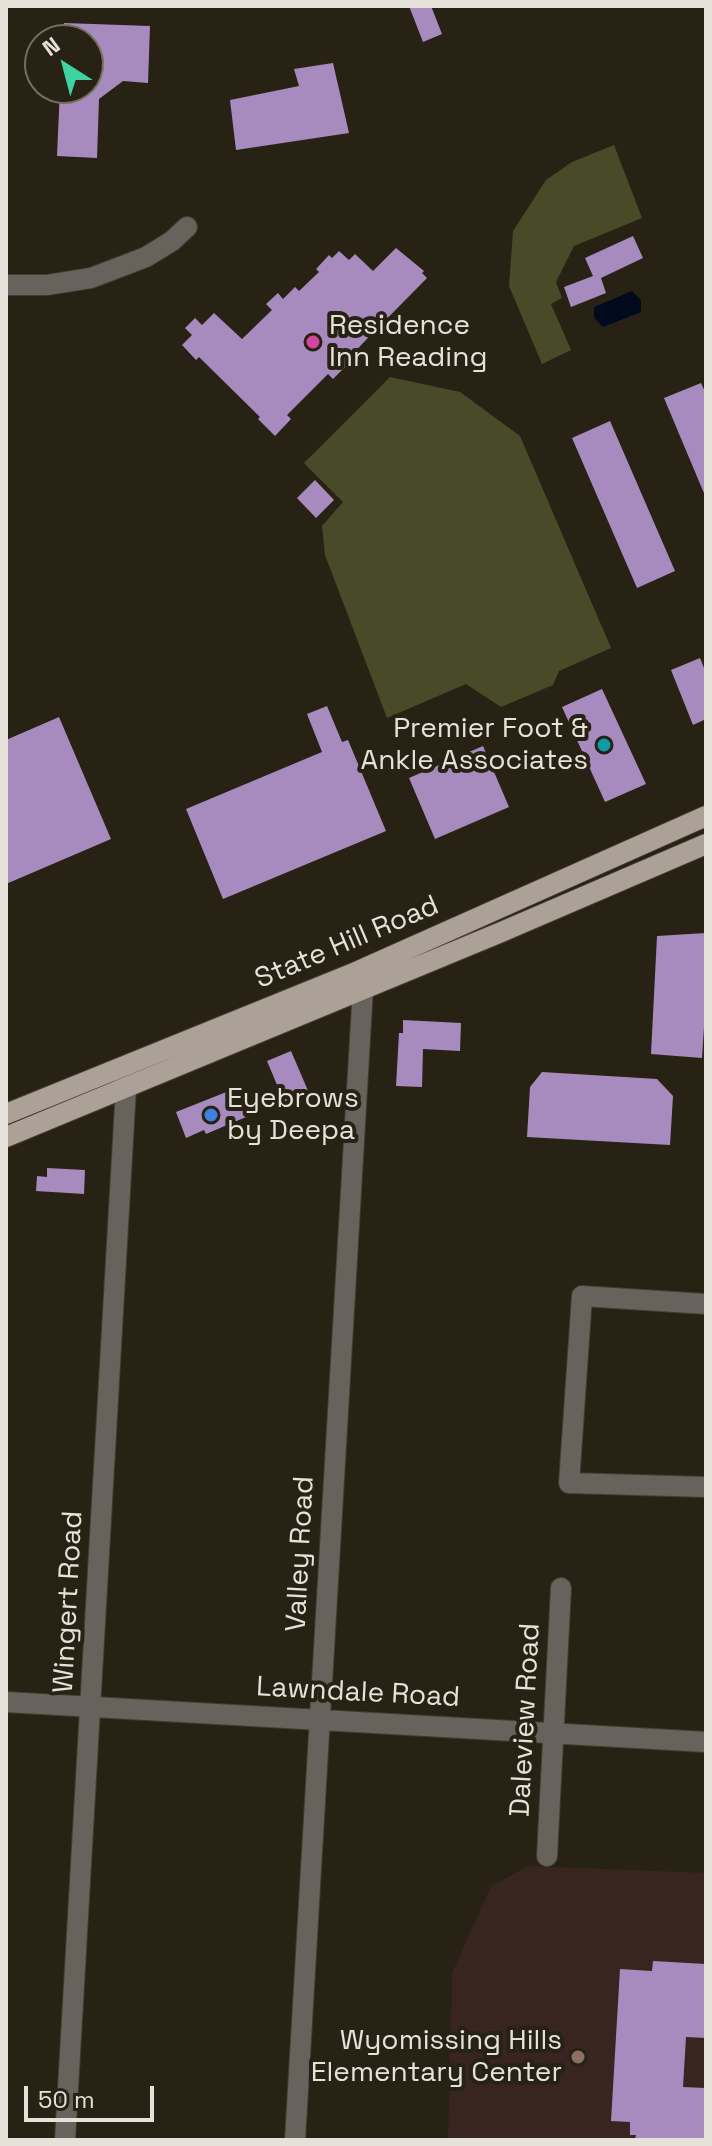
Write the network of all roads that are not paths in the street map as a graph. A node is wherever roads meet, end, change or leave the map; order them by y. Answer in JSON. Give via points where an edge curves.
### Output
{"nodes":[{"id":1,"x":187,"y":227,"type":"dead end"},
{"id":2,"x":6,"y":285,"type":"edge"},
{"id":3,"x":706,"y":816,"type":"edge"},
{"id":4,"x":706,"y":844,"type":"edge"},
{"id":5,"x":360,"y":980,"type":"junction"},
{"id":6,"x":124,"y":1067,"type":"junction"},
{"id":7,"x":126,"y":1088,"type":"junction"},
{"id":8,"x":6,"y":1114,"type":"edge"},
{"id":9,"x":6,"y":1137,"type":"edge"},
{"id":10,"x":706,"y":1304,"type":"edge"},
{"id":11,"x":706,"y":1487,"type":"edge"},
{"id":12,"x":561,"y":1588,"type":"dead end"},
{"id":13,"x":6,"y":1702,"type":"edge"},
{"id":14,"x":91,"y":1707,"type":"junction"},
{"id":15,"x":319,"y":1719,"type":"junction"},
{"id":16,"x":553,"y":1732,"type":"junction"},
{"id":17,"x":706,"y":1742,"type":"edge"},
{"id":18,"x":547,"y":1856,"type":"dead end"},
{"id":19,"x":65,"y":2140,"type":"edge"},
{"id":20,"x":295,"y":2140,"type":"edge"}],
"edges":[{"from":1,"to":2,"type":"street","via":[[146,257],[91,278]]},
{"from":3,"to":5,"type":"main road","name":"State Hill Road"},
{"from":4,"to":5,"type":"main road","name":"State Hill Road"},
{"from":5,"to":6,"type":"main road","name":"State Hill Road"},
{"from":5,"to":7,"type":"main road","name":"State Hill Road"},
{"from":5,"to":15,"type":"street","name":"Valley Road"},
{"from":6,"to":7,"type":"street","name":"Wingert Road"},
{"from":6,"to":8,"type":"main road","name":"State Hill Road"},
{"from":7,"to":9,"type":"main road","name":"State Hill Road"},
{"from":7,"to":14,"type":"street","name":"Wingert Road"},
{"from":10,"to":11,"type":"street","via":[[582,1296],[569,1483]]},
{"from":12,"to":16,"type":"street","name":"Daleview Road"},
{"from":13,"to":14,"type":"street","name":"Lawndale Road"},
{"from":14,"to":15,"type":"street","name":"Lawndale Road"},
{"from":14,"to":19,"type":"street","name":"Wingert Road"},
{"from":15,"to":16,"type":"street","name":"Lawndale Road"},
{"from":15,"to":20,"type":"street","name":"Valley Road"},
{"from":16,"to":17,"type":"street","name":"Lawndale Road"},
{"from":16,"to":18,"type":"street","name":"Daleview Road"}]}
